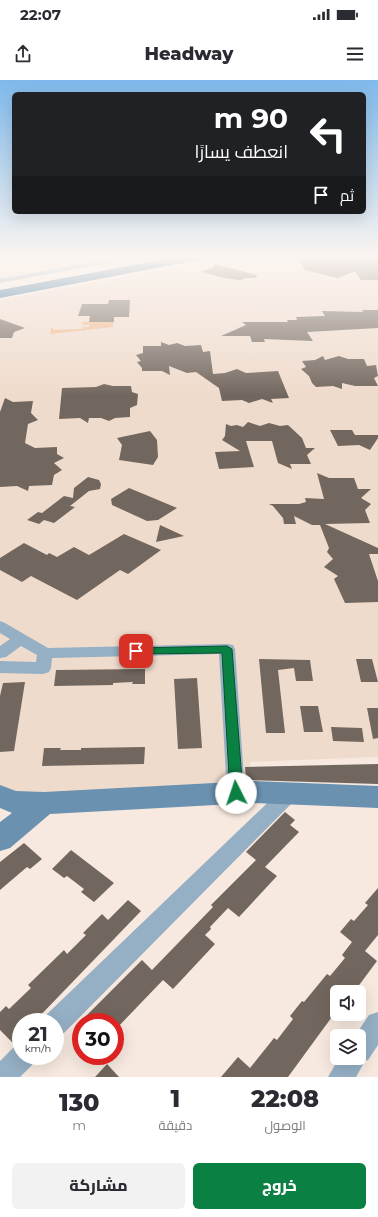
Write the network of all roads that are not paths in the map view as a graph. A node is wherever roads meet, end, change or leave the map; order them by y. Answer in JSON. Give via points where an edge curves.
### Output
{"nodes":[{"id":1,"x":0,"y":626,"type":"edge"},
{"id":2,"x":21,"y":639,"type":"junction"},
{"id":3,"x":0,"y":653,"type":"edge"},
{"id":4,"x":45,"y":653,"type":"junction"},
{"id":5,"x":0,"y":668,"type":"edge"},
{"id":6,"x":236,"y":793,"type":"junction"},
{"id":7,"x":290,"y":793,"type":"junction"},
{"id":8,"x":0,"y":796,"type":"edge"},
{"id":9,"x":378,"y":797,"type":"edge"},
{"id":10,"x":44,"y":803,"type":"junction"},
{"id":11,"x":0,"y":839,"type":"edge"},
{"id":12,"x":64,"y":1015,"type":"edge"},
{"id":13,"x":378,"y":1024,"type":"edge"},
{"id":14,"x":366,"y":1042,"type":"edge"},
{"id":15,"x":14,"y":1065,"type":"edge"},
{"id":16,"x":349,"y":1065,"type":"edge"},
{"id":17,"x":2,"y":1077,"type":"edge"},
{"id":18,"x":341,"y":1077,"type":"edge"}],
"edges":[{"from":1,"to":2,"type":"street"},
{"from":2,"to":3,"type":"street"},
{"from":2,"to":4,"type":"street"},
{"from":4,"to":5,"type":"street","via":[[43,668]]},
{"from":4,"to":6,"type":"street","via":[[227,649]]},
{"from":6,"to":7,"type":"street"},
{"from":6,"to":10,"type":"street"},
{"from":7,"to":9,"type":"street"},
{"from":7,"to":12,"type":"street"},
{"from":8,"to":10,"type":"street","via":[[13,802]]},
{"from":10,"to":11,"type":"street"},
{"from":13,"to":14,"type":"street"},
{"from":15,"to":17,"type":"street"},
{"from":16,"to":18,"type":"street"}]}
